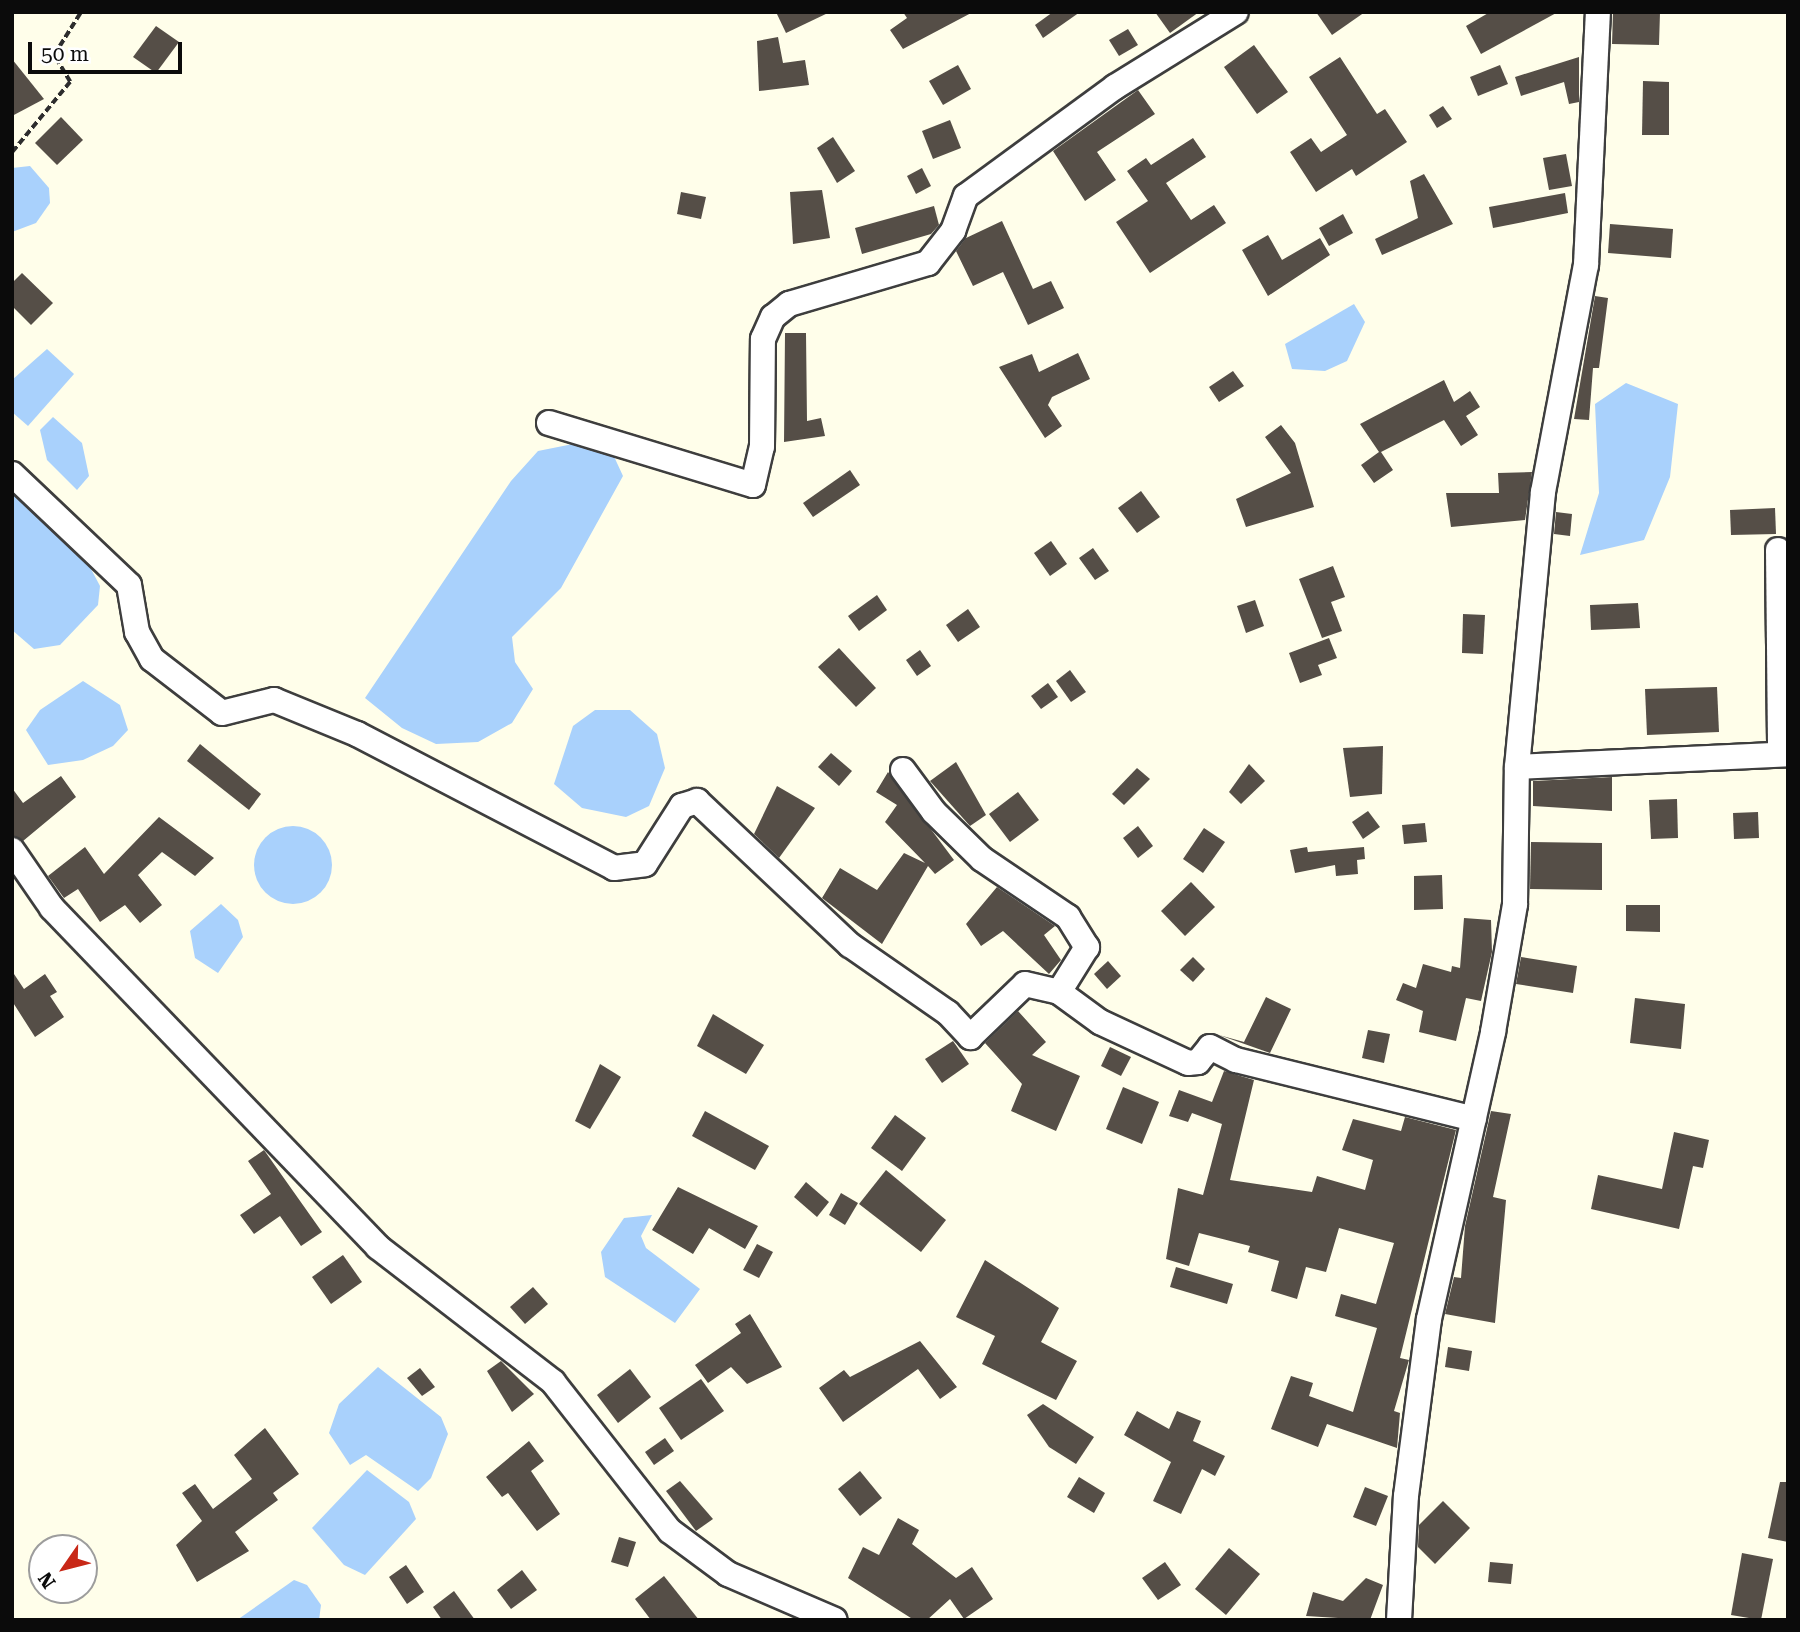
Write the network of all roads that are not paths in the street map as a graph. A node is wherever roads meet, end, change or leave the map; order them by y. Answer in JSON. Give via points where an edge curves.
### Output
{"nodes":[{"id":1,"x":1236,"y":12,"type":"edge"},
{"id":2,"x":1598,"y":12,"type":"edge"},
{"id":3,"x":549,"y":423,"type":"dead end"},
{"id":4,"x":12,"y":474,"type":"edge"},
{"id":5,"x":1778,"y":550,"type":"dead end"},
{"id":6,"x":1784,"y":754,"type":"edge"},
{"id":7,"x":1517,"y":767,"type":"junction"},
{"id":8,"x":903,"y":770,"type":"dead end"},
{"id":9,"x":12,"y":850,"type":"edge"},
{"id":10,"x":1059,"y":992,"type":"junction"},
{"id":11,"x":1474,"y":1119,"type":"junction"},
{"id":12,"x":835,"y":1620,"type":"edge"},
{"id":13,"x":1399,"y":1620,"type":"edge"}],
"edges":[{"from":1,"to":3,"type":"street","via":[[1115,87],[966,196],[953,232],[928,263],[789,304],[773,317],[763,339],[762,447],[753,485]]},
{"from":2,"to":7,"type":"street","via":[[1586,265],[1543,492]]},
{"from":4,"to":10,"type":"street","via":[[129,585],[137,632],[152,659],[222,713],[274,700],[357,734],[614,868],[645,864],[682,806],[697,801],[850,945],[948,1013],[970,1037],[1025,984]]},
{"from":5,"to":6,"type":"street"},
{"from":6,"to":7,"type":"street"},
{"from":7,"to":11,"type":"street","via":[[1515,904]]},
{"from":8,"to":10,"type":"street","via":[[934,812],[982,859],[1069,917],[1087,947]]},
{"from":9,"to":12,"type":"street","via":[[52,908],[378,1247],[553,1382],[670,1531],[727,1574]]},
{"from":10,"to":11,"type":"street","via":[[1100,1022],[1188,1063],[1198,1062],[1210,1047],[1236,1059]]},
{"from":11,"to":13,"type":"street","via":[[1430,1319],[1406,1496]]}]}
